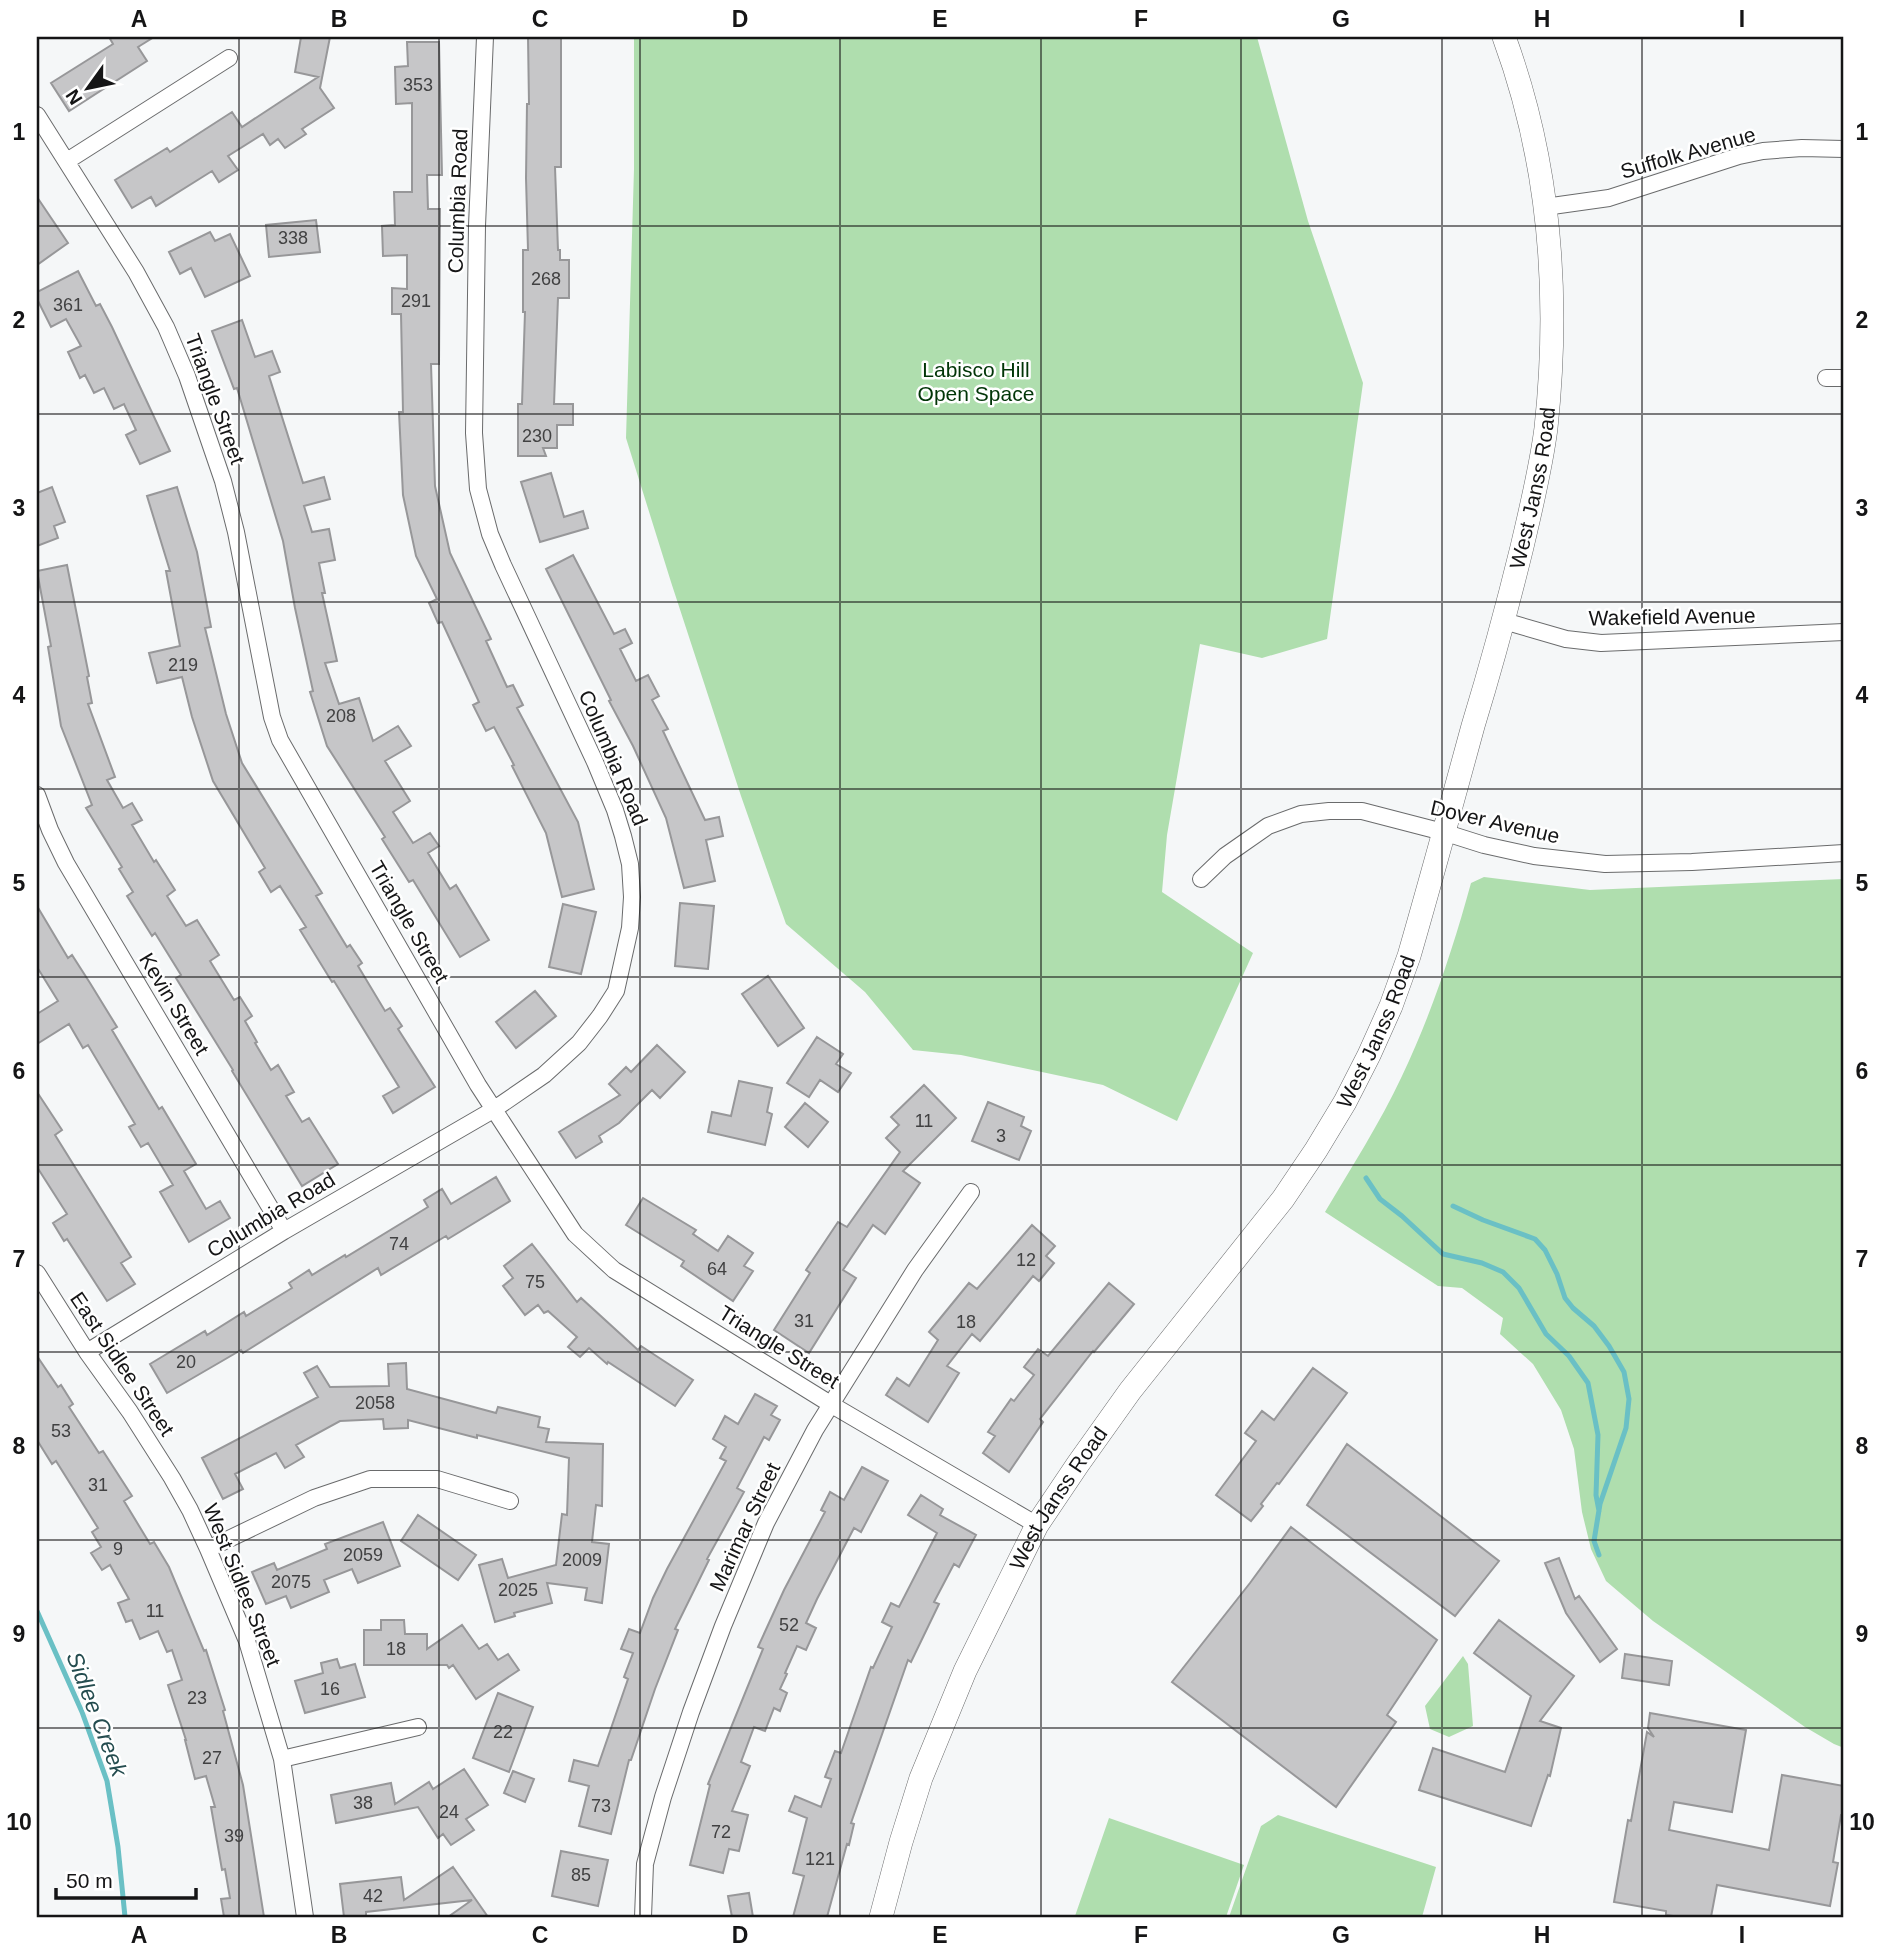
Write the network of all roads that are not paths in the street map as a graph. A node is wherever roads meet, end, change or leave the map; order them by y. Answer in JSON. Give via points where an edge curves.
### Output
{"nodes":[{"id":1,"x":485,"y":37,"type":"edge"},
{"id":2,"x":1504,"y":37,"type":"edge"},
{"id":3,"x":229,"y":58,"type":"dead end"},
{"id":4,"x":37,"y":115,"type":"edge"},
{"id":5,"x":1844,"y":149,"type":"edge"},
{"id":6,"x":67,"y":161,"type":"junction"},
{"id":7,"x":1545,"y":207,"type":"junction"},
{"id":8,"x":1826,"y":378,"type":"dead end"},
{"id":9,"x":1844,"y":378,"type":"edge"},
{"id":10,"x":1504,"y":621,"type":"junction"},
{"id":11,"x":1844,"y":632,"type":"edge"},
{"id":12,"x":37,"y":795,"type":"edge"},
{"id":13,"x":1443,"y":832,"type":"junction"},
{"id":14,"x":1844,"y":853,"type":"edge"},
{"id":15,"x":1201,"y":879,"type":"dead end"},
{"id":16,"x":493,"y":1110,"type":"junction"},
{"id":17,"x":971,"y":1192,"type":"dead end"},
{"id":18,"x":284,"y":1231,"type":"junction"},
{"id":19,"x":37,"y":1273,"type":"edge"},
{"id":20,"x":86,"y":1352,"type":"junction"},
{"id":21,"x":832,"y":1405,"type":"junction"},
{"id":22,"x":172,"y":1478,"type":"joint"},
{"id":23,"x":510,"y":1501,"type":"dead end"},
{"id":24,"x":1037,"y":1525,"type":"junction"},
{"id":25,"x":208,"y":1549,"type":"junction"},
{"id":26,"x":418,"y":1727,"type":"dead end"},
{"id":27,"x":282,"y":1759,"type":"junction"},
{"id":28,"x":305,"y":1917,"type":"edge"},
{"id":29,"x":643,"y":1917,"type":"edge"},
{"id":30,"x":881,"y":1917,"type":"edge"}],
"edges":[{"from":1,"to":16,"type":"street","name":"Columbia Road","via":[[477,226],[474,433],[478,489],[503,565],[615,810],[630,864],[632,897],[616,991],[600,1016],[553,1067]]},
{"from":2,"to":7,"type":"main road","name":"West Janss Road","via":[[1536,148]]},
{"from":3,"to":6,"type":"street"},
{"from":4,"to":6,"type":"street","name":"Triangle Street"},
{"from":5,"to":7,"type":"street","name":"Suffolk Avenue","via":[[1763,151],[1609,198]]},
{"from":6,"to":16,"type":"street","name":"Triangle Street","via":[[136,272],[187,376],[223,481],[280,740]]},
{"from":7,"to":10,"type":"main road","name":"West Janss Road","via":[[1552,287],[1545,430]]},
{"from":8,"to":9,"type":"street"},
{"from":10,"to":11,"type":"street","name":"Wakefield Avenue","via":[[1566,639],[1601,643]]},
{"from":10,"to":13,"type":"main road","name":"West Janss Road"},
{"from":12,"to":18,"type":"street","name":"Kevin Street","via":[[66,863]]},
{"from":13,"to":14,"type":"street","name":"Dover Avenue","via":[[1534,856],[1605,864]]},
{"from":13,"to":15,"type":"street","name":"Dover Avenue","via":[[1362,811],[1301,814],[1268,826]]},
{"from":13,"to":24,"type":"main road","name":"West Janss Road","via":[[1391,1006],[1345,1102],[1283,1199],[1130,1391]]},
{"from":16,"to":18,"type":"street","name":"Columbia Road"},
{"from":16,"to":21,"type":"street","name":"Triangle Street","via":[[569,1225],[594,1254]]},
{"from":17,"to":21,"type":"street","name":"Marimar Street","via":[[915,1270]]},
{"from":18,"to":20,"type":"street","name":"Columbia Road"},
{"from":19,"to":20,"type":"street","name":"East Sidlee Street"},
{"from":20,"to":22,"type":"street","name":"East Sidlee Street"},
{"from":21,"to":24,"type":"street","name":"Triangle Street"},
{"from":21,"to":29,"type":"street","name":"Marimar Street","via":[[766,1523],[691,1712],[645,1864]]},
{"from":22,"to":25,"type":"street","name":"West Sidlee Street"},
{"from":23,"to":25,"type":"street","via":[[436,1479],[370,1479],[314,1498]]},
{"from":24,"to":30,"type":"main road","name":"West Janss Road","via":[[965,1671],[921,1778]]},
{"from":25,"to":27,"type":"street","name":"West Sidlee Street","via":[[247,1641]]},
{"from":26,"to":27,"type":"street"},
{"from":27,"to":28,"type":"street","name":"West Sidlee Street"}]}
